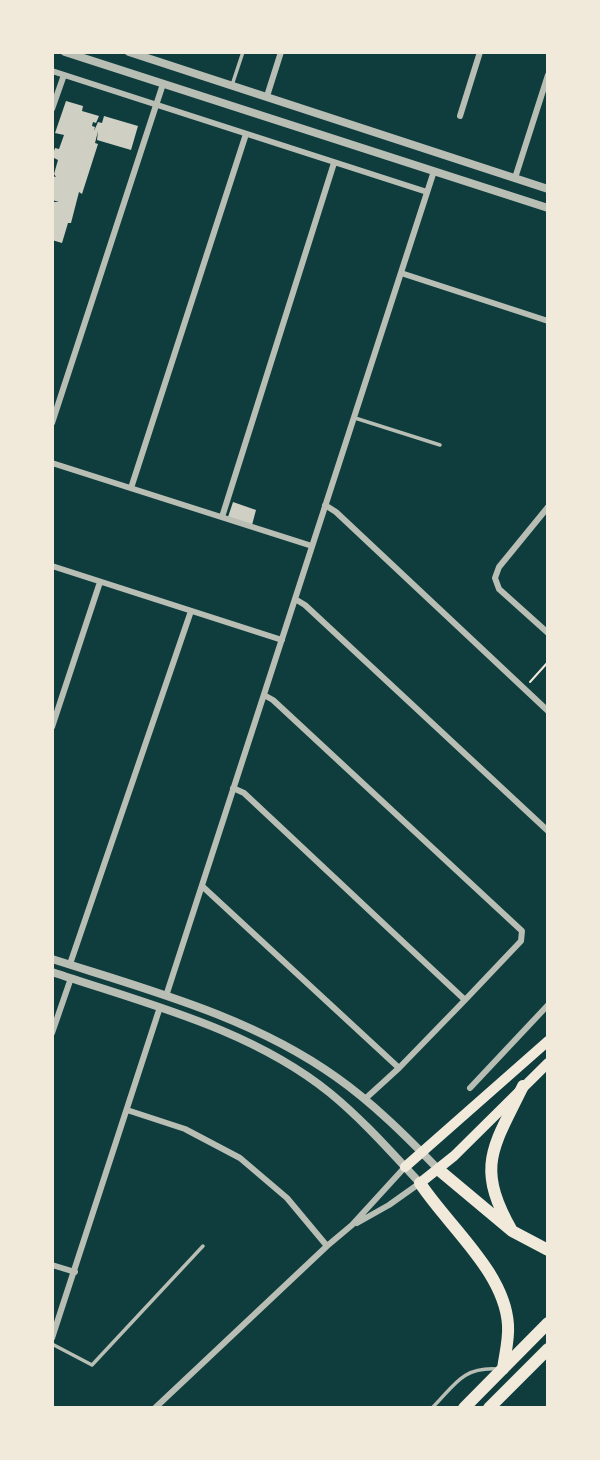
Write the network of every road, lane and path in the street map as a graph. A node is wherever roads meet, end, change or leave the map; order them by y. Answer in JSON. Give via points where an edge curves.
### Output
{"nodes":[{"id":1,"x":65,"y":52,"type":"edge"},
{"id":2,"x":129,"y":52,"type":"edge"},
{"id":3,"x":243,"y":52,"type":"edge"},
{"id":4,"x":281,"y":52,"type":"edge"},
{"id":5,"x":480,"y":52,"type":"edge"},
{"id":6,"x":52,"y":72,"type":"edge"},
{"id":7,"x":64,"y":75,"type":"junction"},
{"id":8,"x":548,"y":75,"type":"edge"},
{"id":9,"x":163,"y":84,"type":"junction"},
{"id":10,"x":232,"y":85,"type":"junction"},
{"id":11,"x":267,"y":96,"type":"junction"},
{"id":12,"x":156,"y":105,"type":"junction"},
{"id":13,"x":52,"y":109,"type":"edge"},
{"id":14,"x":460,"y":116,"type":"dead end"},
{"id":15,"x":246,"y":134,"type":"junction"},
{"id":16,"x":334,"y":163,"type":"junction"},
{"id":17,"x":434,"y":171,"type":"junction"},
{"id":18,"x":515,"y":178,"type":"junction"},
{"id":19,"x":548,"y":189,"type":"edge"},
{"id":20,"x":427,"y":192,"type":"junction"},
{"id":21,"x":548,"y":208,"type":"edge"},
{"id":22,"x":401,"y":273,"type":"junction"},
{"id":23,"x":548,"y":321,"type":"edge"},
{"id":24,"x":354,"y":417,"type":"junction"},
{"id":25,"x":52,"y":423,"type":"edge"},
{"id":26,"x":440,"y":445,"type":"dead end"},
{"id":27,"x":52,"y":463,"type":"edge"},
{"id":28,"x":131,"y":488,"type":"junction"},
{"id":29,"x":326,"y":505,"type":"junction"},
{"id":30,"x":548,"y":507,"type":"edge"},
{"id":31,"x":222,"y":517,"type":"junction"},
{"id":32,"x":312,"y":546,"type":"junction"},
{"id":33,"x":52,"y":566,"type":"edge"},
{"id":34,"x":100,"y":582,"type":"junction"},
{"id":35,"x":295,"y":599,"type":"junction"},
{"id":36,"x":191,"y":611,"type":"junction"},
{"id":37,"x":548,"y":633,"type":"edge"},
{"id":38,"x":282,"y":640,"type":"junction"},
{"id":39,"x":548,"y":662,"type":"edge"},
{"id":40,"x":524,"y":689,"type":"junction"},
{"id":41,"x":264,"y":695,"type":"junction"},
{"id":42,"x":548,"y":711,"type":"edge"},
{"id":43,"x":52,"y":726,"type":"edge"},
{"id":44,"x":233,"y":788,"type":"junction"},
{"id":45,"x":548,"y":831,"type":"edge"},
{"id":46,"x":202,"y":886,"type":"junction"},
{"id":47,"x":52,"y":959,"type":"edge"},
{"id":48,"x":69,"y":964,"type":"junction"},
{"id":49,"x":52,"y":972,"type":"edge"},
{"id":50,"x":71,"y":978,"type":"junction"},
{"id":51,"x":166,"y":996,"type":"junction"},
{"id":52,"x":464,"y":1000,"type":"junction"},
{"id":53,"x":548,"y":1005,"type":"edge"},
{"id":54,"x":160,"y":1007,"type":"junction"},
{"id":55,"x":52,"y":1034,"type":"edge"},
{"id":56,"x":548,"y":1041,"type":"edge"},
{"id":57,"x":548,"y":1063,"type":"edge"},
{"id":58,"x":399,"y":1068,"type":"junction"},
{"id":59,"x":523,"y":1086,"type":"junction"},
{"id":60,"x":470,"y":1088,"type":"dead end"},
{"id":61,"x":365,"y":1099,"type":"junction"},
{"id":62,"x":127,"y":1110,"type":"junction"},
{"id":63,"x":422,"y":1152,"type":"junction"},
{"id":64,"x":405,"y":1167,"type":"junction"},
{"id":65,"x":439,"y":1170,"type":"junction"},
{"id":66,"x":420,"y":1183,"type":"junction"},
{"id":67,"x":352,"y":1225,"type":"junction"},
{"id":68,"x":512,"y":1231,"type":"junction"},
{"id":69,"x":203,"y":1246,"type":"dead end"},
{"id":70,"x":327,"y":1246,"type":"junction"},
{"id":71,"x":548,"y":1250,"type":"edge"},
{"id":72,"x":52,"y":1265,"type":"edge"},
{"id":73,"x":75,"y":1272,"type":"junction"},
{"id":74,"x":548,"y":1323,"type":"edge"},
{"id":75,"x":52,"y":1338,"type":"edge"},
{"id":76,"x":52,"y":1344,"type":"edge"},
{"id":77,"x":548,"y":1349,"type":"edge"},
{"id":78,"x":503,"y":1369,"type":"junction"},
{"id":79,"x":155,"y":1408,"type":"edge"},
{"id":80,"x":432,"y":1408,"type":"edge"},
{"id":81,"x":464,"y":1408,"type":"edge"},
{"id":82,"x":489,"y":1408,"type":"edge"}],
"edges":[{"from":1,"to":9,"type":"street"},
{"from":2,"to":10,"type":"street"},
{"from":3,"to":10,"type":"lane"},
{"from":4,"to":11,"type":"street"},
{"from":5,"to":14,"type":"street"},
{"from":6,"to":7,"type":"street"},
{"from":7,"to":12,"type":"street"},
{"from":7,"to":13,"type":"street"},
{"from":8,"to":18,"type":"street"},
{"from":9,"to":12,"type":"street"},
{"from":9,"to":17,"type":"street"},
{"from":10,"to":11,"type":"street"},
{"from":11,"to":18,"type":"street"},
{"from":12,"to":15,"type":"street"},
{"from":12,"to":25,"type":"street"},
{"from":15,"to":16,"type":"street"},
{"from":15,"to":28,"type":"street"},
{"from":16,"to":20,"type":"street"},
{"from":16,"to":31,"type":"street"},
{"from":17,"to":20,"type":"street"},
{"from":17,"to":21,"type":"street"},
{"from":18,"to":19,"type":"street"},
{"from":20,"to":22,"type":"street"},
{"from":22,"to":23,"type":"street"},
{"from":22,"to":24,"type":"street"},
{"from":24,"to":26,"type":"lane"},
{"from":24,"to":29,"type":"street"},
{"from":27,"to":28,"type":"street"},
{"from":28,"to":31,"type":"street"},
{"from":29,"to":32,"type":"street"},
{"from":29,"to":40,"type":"street"},
{"from":30,"to":37,"type":"street","via":[[495,578],[499,589]]},
{"from":31,"to":32,"type":"street"},
{"from":32,"to":35,"type":"street"},
{"from":33,"to":34,"type":"street"},
{"from":34,"to":36,"type":"street"},
{"from":34,"to":43,"type":"street"},
{"from":35,"to":38,"type":"street"},
{"from":35,"to":45,"type":"street"},
{"from":36,"to":38,"type":"street"},
{"from":36,"to":48,"type":"street"},
{"from":38,"to":41,"type":"street"},
{"from":39,"to":40,"type":"path"},
{"from":40,"to":42,"type":"street"},
{"from":41,"to":44,"type":"street"},
{"from":41,"to":52,"type":"street","via":[[522,931],[521,941]]},
{"from":44,"to":46,"type":"street"},
{"from":44,"to":52,"type":"street","via":[[244,793]]},
{"from":46,"to":51,"type":"street"},
{"from":46,"to":58,"type":"street"},
{"from":47,"to":48,"type":"street"},
{"from":48,"to":51,"type":"street"},
{"from":49,"to":50,"type":"street"},
{"from":50,"to":54,"type":"street"},
{"from":50,"to":55,"type":"street"},
{"from":51,"to":61,"type":"street","via":[[270,1038]]},
{"from":52,"to":58,"type":"street"},
{"from":53,"to":60,"type":"street"},
{"from":54,"to":62,"type":"street"},
{"from":54,"to":64,"type":"street","via":[[286,1063],[349,1110]]},
{"from":56,"to":63,"type":"main road"},
{"from":57,"to":59,"type":"main road"},
{"from":58,"to":61,"type":"street"},
{"from":59,"to":65,"type":"main road"},
{"from":59,"to":68,"type":"highway","via":[[495,1147],[490,1172],[496,1200]]},
{"from":61,"to":63,"type":"street"},
{"from":62,"to":70,"type":"street","via":[[186,1129],[240,1158],[287,1198]]},
{"from":62,"to":73,"type":"street"},
{"from":63,"to":64,"type":"main road"},
{"from":63,"to":65,"type":"street"},
{"from":64,"to":66,"type":"street"},
{"from":64,"to":67,"type":"street"},
{"from":65,"to":66,"type":"main road"},
{"from":65,"to":68,"type":"highway"},
{"from":66,"to":67,"type":"street"},
{"from":66,"to":78,"type":"highway","via":[[496,1285],[508,1324]]},
{"from":67,"to":70,"type":"street"},
{"from":68,"to":71,"type":"highway"},
{"from":69,"to":76,"type":"lane","via":[[92,1365]]},
{"from":70,"to":79,"type":"street"},
{"from":72,"to":73,"type":"street"},
{"from":73,"to":75,"type":"street"},
{"from":74,"to":78,"type":"highway"},
{"from":77,"to":82,"type":"highway"},
{"from":78,"to":80,"type":"lane","via":[[467,1372]]},
{"from":78,"to":81,"type":"highway"}]}
